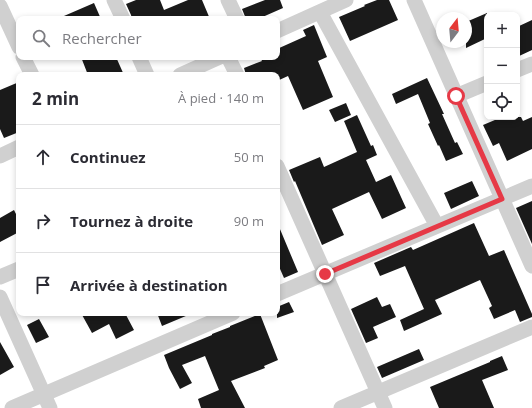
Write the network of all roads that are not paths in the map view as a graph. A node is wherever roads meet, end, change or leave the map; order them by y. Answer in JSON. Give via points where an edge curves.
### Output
{"nodes":[{"id":1,"x":114,"y":0,"type":"edge"},
{"id":2,"x":228,"y":0,"type":"edge"},
{"id":3,"x":346,"y":0,"type":"edge"},
{"id":4,"x":414,"y":0,"type":"edge"},
{"id":5,"x":0,"y":6,"type":"edge"},
{"id":6,"x":320,"y":12,"type":"junction"},
{"id":7,"x":121,"y":16,"type":"edge"},
{"id":8,"x":236,"y":16,"type":"edge"},
{"id":9,"x":280,"y":30,"type":"edge"},
{"id":10,"x":16,"y":41,"type":"edge"},
{"id":11,"x":24,"y":60,"type":"edge"},
{"id":12,"x":140,"y":60,"type":"edge"},
{"id":13,"x":213,"y":60,"type":"edge"},
{"id":14,"x":229,"y":60,"type":"edge"},
{"id":15,"x":532,"y":64,"type":"edge"},
{"id":16,"x":520,"y":69,"type":"edge"},
{"id":17,"x":30,"y":72,"type":"edge"},
{"id":18,"x":146,"y":72,"type":"edge"},
{"id":19,"x":187,"y":72,"type":"edge"},
{"id":20,"x":235,"y":72,"type":"edge"},
{"id":21,"x":485,"y":84,"type":"edge"},
{"id":22,"x":456,"y":96,"type":"junction"},
{"id":23,"x":16,"y":148,"type":"edge"},
{"id":24,"x":0,"y":156,"type":"edge"},
{"id":25,"x":280,"y":173,"type":"edge"},
{"id":26,"x":532,"y":186,"type":"edge"},
{"id":27,"x":502,"y":199,"type":"junction"},
{"id":28,"x":437,"y":226,"type":"junction"},
{"id":29,"x":532,"y":266,"type":"edge"},
{"id":30,"x":16,"y":270,"type":"edge"},
{"id":31,"x":325,"y":274,"type":"junction"},
{"id":32,"x":0,"y":278,"type":"edge"},
{"id":33,"x":280,"y":293,"type":"edge"},
{"id":34,"x":0,"y":298,"type":"edge"},
{"id":35,"x":226,"y":316,"type":"edge"},
{"id":36,"x":532,"y":327,"type":"edge"},
{"id":37,"x":378,"y":392,"type":"junction"},
{"id":38,"x":44,"y":394,"type":"junction"},
{"id":39,"x":12,"y":408,"type":"edge"},
{"id":40,"x":50,"y":408,"type":"edge"},
{"id":41,"x":341,"y":408,"type":"edge"},
{"id":42,"x":385,"y":408,"type":"edge"}],
"edges":[{"from":1,"to":7,"type":"street"},
{"from":2,"to":8,"type":"street"},
{"from":3,"to":6,"type":"street"},
{"from":4,"to":22,"type":"street"},
{"from":5,"to":10,"type":"street"},
{"from":6,"to":9,"type":"street"},
{"from":6,"to":28,"type":"street"},
{"from":11,"to":17,"type":"street"},
{"from":12,"to":18,"type":"street"},
{"from":13,"to":19,"type":"street"},
{"from":14,"to":20,"type":"street"},
{"from":15,"to":16,"type":"street"},
{"from":21,"to":22,"type":"street"},
{"from":22,"to":27,"type":"street"},
{"from":23,"to":24,"type":"street"},
{"from":25,"to":31,"type":"street"},
{"from":26,"to":27,"type":"street"},
{"from":27,"to":28,"type":"street"},
{"from":27,"to":29,"type":"street"},
{"from":28,"to":31,"type":"street"},
{"from":30,"to":32,"type":"street"},
{"from":31,"to":33,"type":"street"},
{"from":31,"to":37,"type":"street"},
{"from":34,"to":38,"type":"street"},
{"from":35,"to":38,"type":"street"},
{"from":36,"to":37,"type":"street"},
{"from":37,"to":41,"type":"street"},
{"from":37,"to":42,"type":"street"},
{"from":38,"to":39,"type":"street"},
{"from":38,"to":40,"type":"street"}]}
